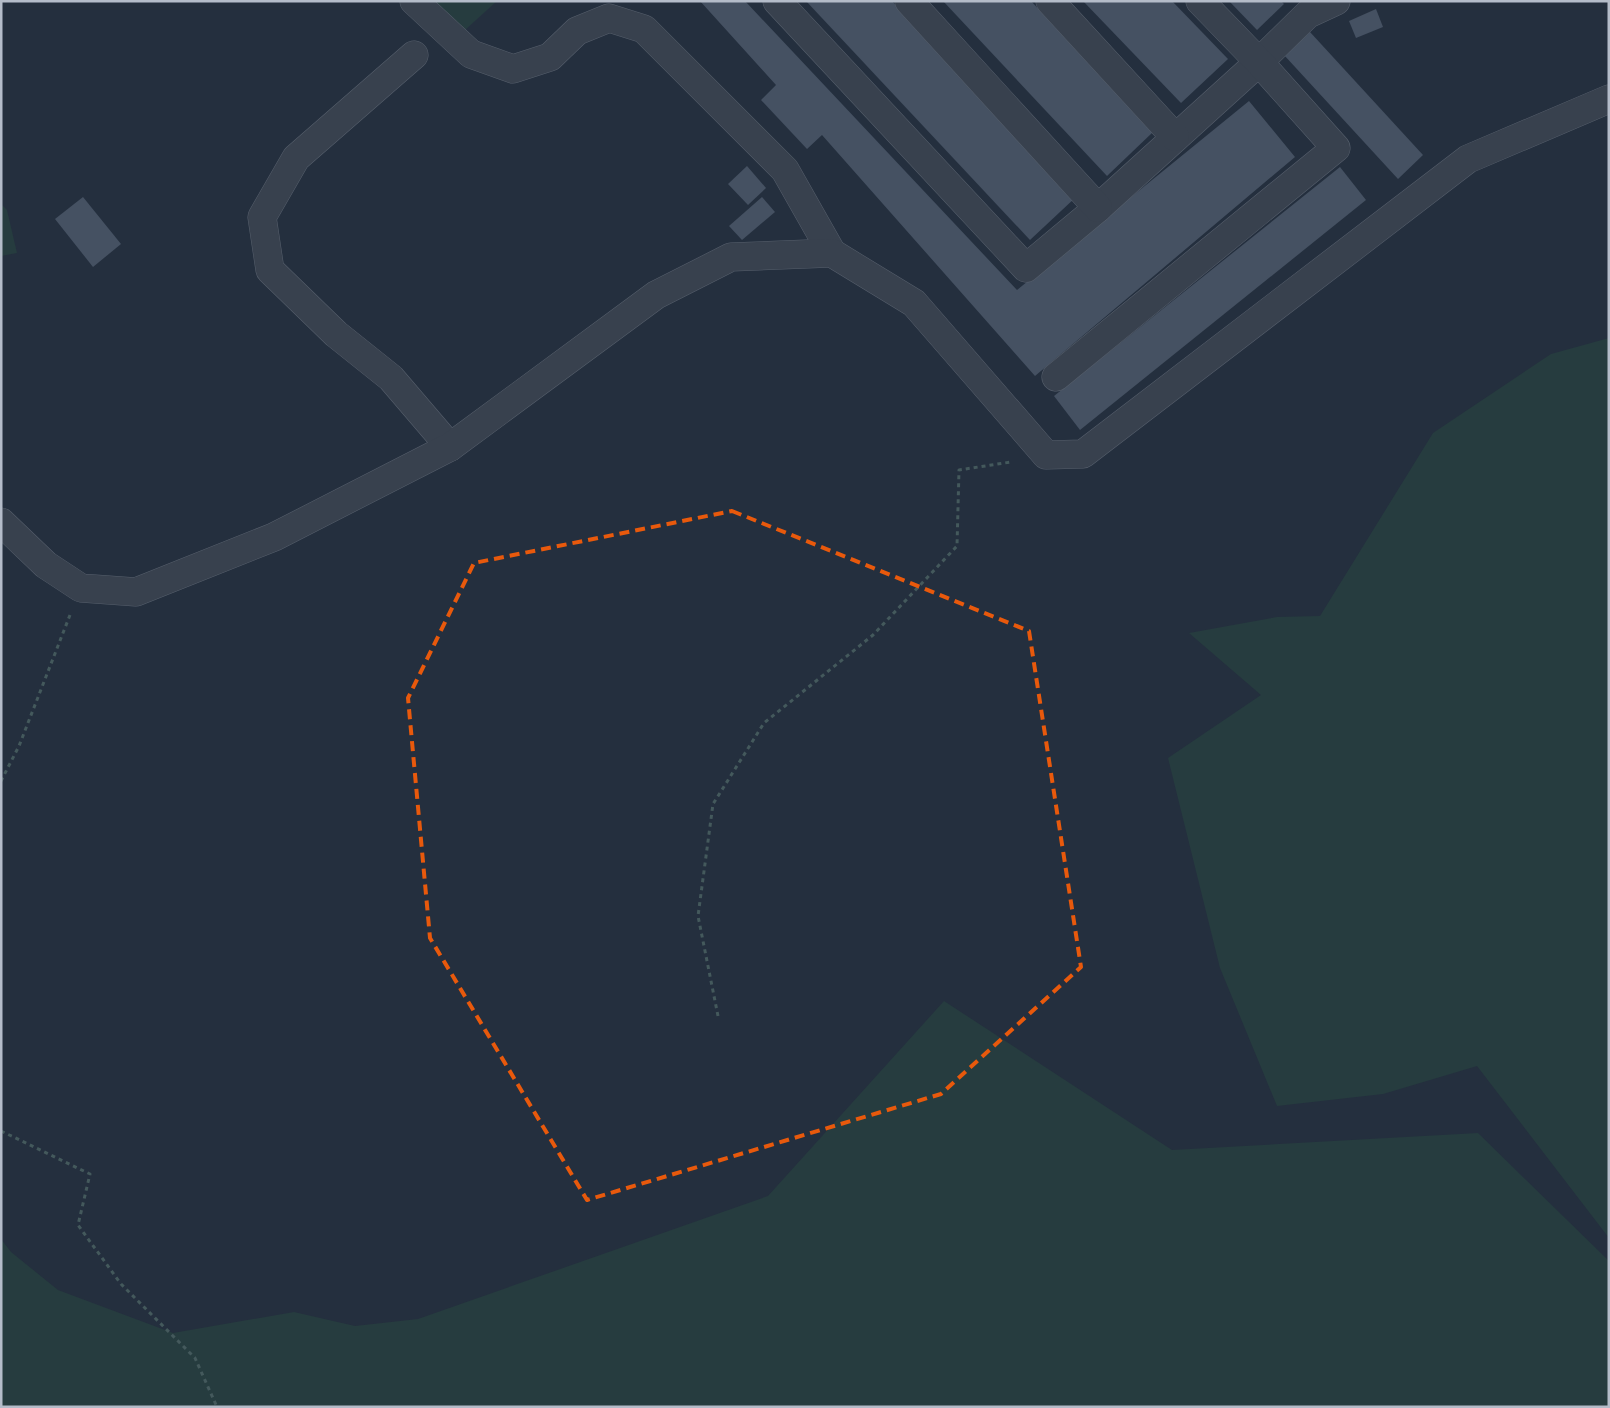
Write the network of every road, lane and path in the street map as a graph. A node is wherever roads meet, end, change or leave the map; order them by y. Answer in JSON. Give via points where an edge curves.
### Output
{"nodes":[{"id":1,"x":414,"y":1,"type":"edge"},
{"id":2,"x":778,"y":1,"type":"edge"},
{"id":3,"x":909,"y":1,"type":"edge"},
{"id":4,"x":1050,"y":1,"type":"edge"},
{"id":5,"x":1200,"y":1,"type":"edge"},
{"id":6,"x":1336,"y":1,"type":"edge"},
{"id":7,"x":414,"y":55,"type":"dead end"},
{"id":8,"x":1258,"y":62,"type":"junction"},
{"id":9,"x":1609,"y":99,"type":"edge"},
{"id":10,"x":1176,"y":137,"type":"junction"},
{"id":11,"x":1098,"y":208,"type":"junction"},
{"id":12,"x":832,"y":253,"type":"junction"},
{"id":13,"x":1056,"y":377,"type":"dead end"},
{"id":14,"x":450,"y":447,"type":"junction"},
{"id":15,"x":1046,"y":456,"type":"junction"},
{"id":16,"x":1,"y":522,"type":"edge"},
{"id":17,"x":81,"y":588,"type":"junction"},
{"id":18,"x":1,"y":781,"type":"edge"},
{"id":19,"x":718,"y":1016,"type":"dead end"},
{"id":20,"x":1,"y":1131,"type":"edge"},
{"id":21,"x":217,"y":1407,"type":"edge"}],
"edges":[{"from":1,"to":12,"type":"street","via":[[471,54],[513,69],[550,57],[577,31],[609,18],[644,29],[785,170]]},
{"from":2,"to":11,"type":"street","via":[[1026,268]]},
{"from":3,"to":11,"type":"street"},
{"from":4,"to":10,"type":"street"},
{"from":5,"to":8,"type":"street"},
{"from":6,"to":8,"type":"street","via":[[1308,14]]},
{"from":7,"to":14,"type":"street","via":[[296,158],[262,217],[270,270],[336,334],[392,378]]},
{"from":8,"to":10,"type":"street"},
{"from":8,"to":13,"type":"street","via":[[1336,148]]},
{"from":9,"to":15,"type":"street","via":[[1468,159],[1083,454]]},
{"from":10,"to":11,"type":"street"},
{"from":12,"to":14,"type":"street","via":[[731,257],[656,295]]},
{"from":12,"to":15,"type":"street","via":[[914,302]]},
{"from":14,"to":17,"type":"street","via":[[274,537],[136,592]]},
{"from":15,"to":19,"type":"path","via":[[960,470],[957,546],[873,635],[764,723],[713,804],[698,916]]},
{"from":16,"to":17,"type":"street","via":[[46,565]]},
{"from":17,"to":18,"type":"path","via":[[19,746]]},
{"from":20,"to":21,"type":"path","via":[[90,1174],[78,1225],[121,1284],[196,1358]]}]}
